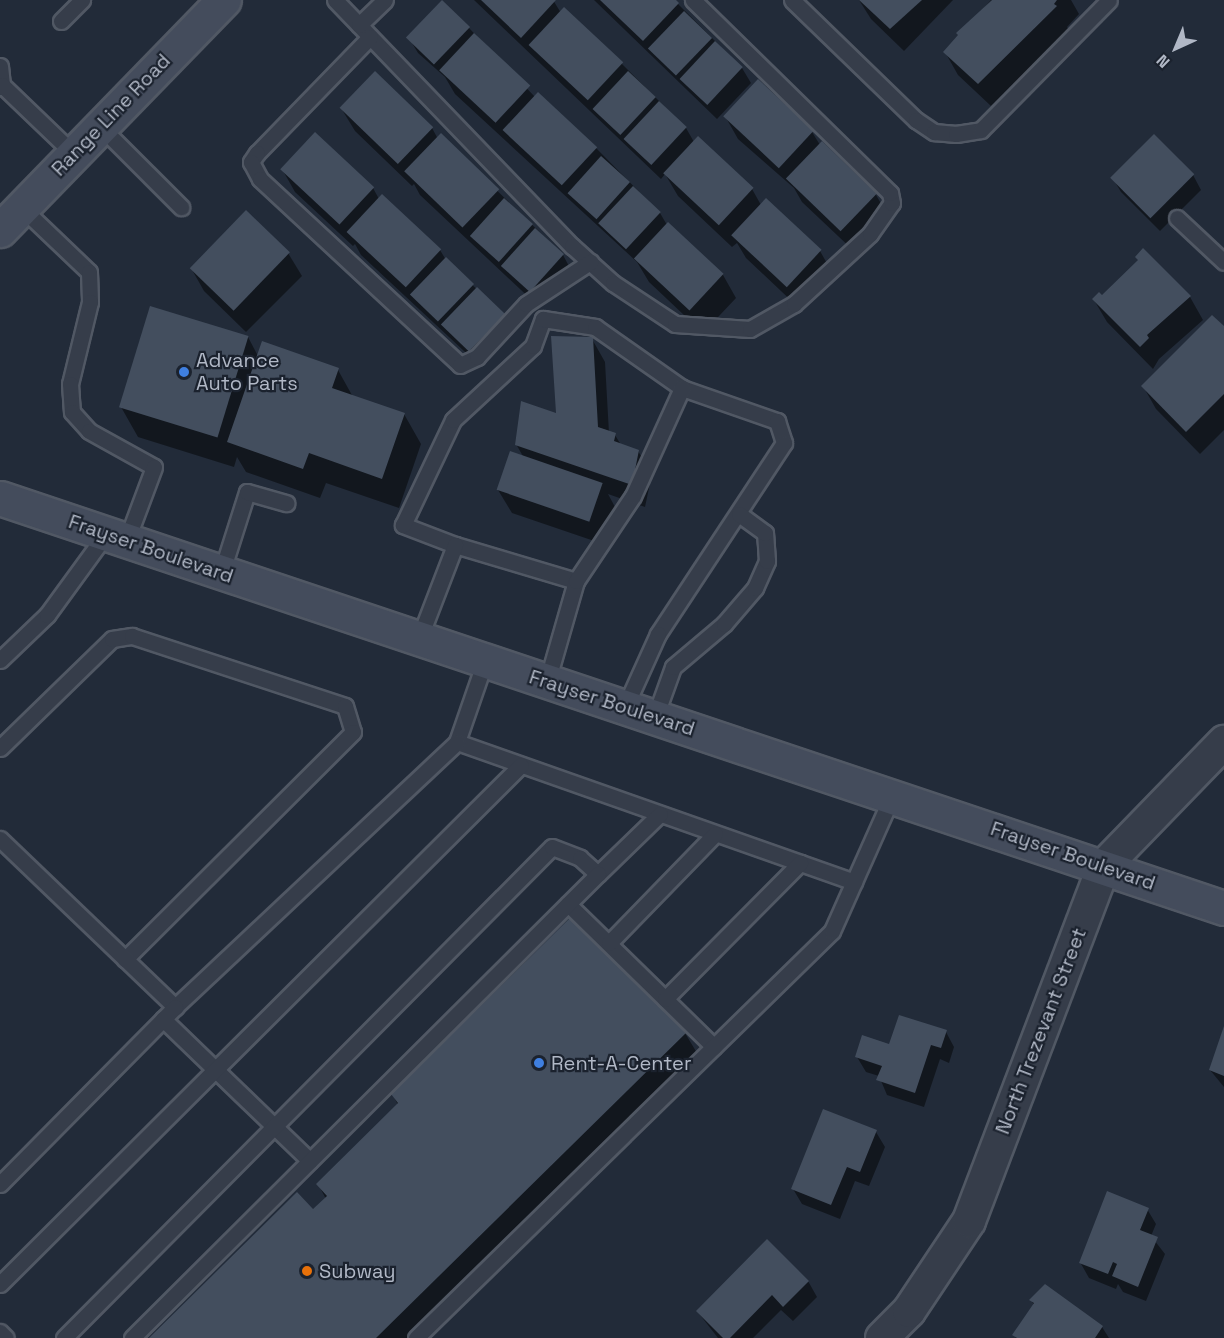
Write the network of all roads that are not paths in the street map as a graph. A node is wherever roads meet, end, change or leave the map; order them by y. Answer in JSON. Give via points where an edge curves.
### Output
{"nodes":[{"id":1,"x":82,"y":0,"type":"edge"},
{"id":2,"x":335,"y":0,"type":"edge"},
{"id":3,"x":385,"y":0,"type":"edge"},
{"id":4,"x":693,"y":0,"type":"edge"},
{"id":5,"x":792,"y":0,"type":"edge"},
{"id":6,"x":1109,"y":0,"type":"edge"},
{"id":7,"x":210,"y":4,"type":"edge"},
{"id":8,"x":61,"y":21,"type":"dead end"},
{"id":9,"x":359,"y":25,"type":"junction"},
{"id":10,"x":370,"y":37,"type":"junction"},
{"id":11,"x":0,"y":66,"type":"edge"},
{"id":12,"x":1,"y":86,"type":"edge"},
{"id":13,"x":100,"y":126,"type":"junction"},
{"id":14,"x":73,"y":153,"type":"junction"},
{"id":15,"x":181,"y":207,"type":"dead end"},
{"id":16,"x":1178,"y":218,"type":"dead end"},
{"id":17,"x":10,"y":219,"type":"edge"},
{"id":18,"x":590,"y":262,"type":"junction"},
{"id":19,"x":1224,"y":262,"type":"edge"},
{"id":20,"x":682,"y":388,"type":"junction"},
{"id":21,"x":0,"y":498,"type":"edge"},
{"id":22,"x":286,"y":502,"type":"dead end"},
{"id":23,"x":739,"y":514,"type":"junction"},
{"id":24,"x":116,"y":538,"type":"junction"},
{"id":25,"x":455,"y":545,"type":"junction"},
{"id":26,"x":221,"y":574,"type":"junction"},
{"id":27,"x":576,"y":581,"type":"junction"},
{"id":28,"x":418,"y":639,"type":"junction"},
{"id":29,"x":0,"y":660,"type":"edge"},
{"id":30,"x":485,"y":661,"type":"junction"},
{"id":31,"x":547,"y":682,"type":"junction"},
{"id":32,"x":640,"y":712,"type":"junction"},
{"id":33,"x":457,"y":742,"type":"junction"},
{"id":34,"x":1224,"y":742,"type":"edge"},
{"id":35,"x":0,"y":748,"type":"edge"},
{"id":36,"x":522,"y":765,"type":"junction"},
{"id":37,"x":892,"y":795,"type":"junction"},
{"id":38,"x":660,"y":814,"type":"junction"},
{"id":39,"x":715,"y":834,"type":"junction"},
{"id":40,"x":0,"y":839,"type":"edge"},
{"id":41,"x":800,"y":863,"type":"junction"},
{"id":42,"x":1104,"y":866,"type":"junction"},
{"id":43,"x":598,"y":874,"type":"junction"},
{"id":44,"x":854,"y":882,"type":"junction"},
{"id":45,"x":568,"y":904,"type":"junction"},
{"id":46,"x":1224,"y":908,"type":"edge"},
{"id":47,"x":609,"y":943,"type":"junction"},
{"id":48,"x":125,"y":959,"type":"junction"},
{"id":49,"x":665,"y":999,"type":"junction"},
{"id":50,"x":175,"y":1007,"type":"junction"},
{"id":51,"x":163,"y":1019,"type":"junction"},
{"id":52,"x":714,"y":1047,"type":"junction"},
{"id":53,"x":216,"y":1070,"type":"junction"},
{"id":54,"x":275,"y":1127,"type":"junction"},
{"id":55,"x":310,"y":1161,"type":"junction"},
{"id":56,"x":0,"y":1184,"type":"edge"},
{"id":57,"x":0,"y":1284,"type":"edge"},
{"id":58,"x":0,"y":1332,"type":"edge"},
{"id":59,"x":6,"y":1338,"type":"edge"},
{"id":60,"x":64,"y":1338,"type":"edge"},
{"id":61,"x":132,"y":1338,"type":"edge"},
{"id":62,"x":416,"y":1338,"type":"edge"},
{"id":63,"x":882,"y":1338,"type":"edge"}],
"edges":[{"from":1,"to":8,"type":"lane"},
{"from":2,"to":9,"type":"lane"},
{"from":3,"to":9,"type":"lane"},
{"from":4,"to":18,"type":"lane","via":[[890,193],[892,202],[870,234],[794,304],[750,329],[675,324],[640,303]]},
{"from":5,"to":6,"type":"lane","via":[[916,120],[934,132],[956,134],[981,130]]},
{"from":7,"to":13,"type":"main road","name":"Range Line Road"},
{"from":9,"to":10,"type":"lane"},
{"from":10,"to":18,"type":"lane"},
{"from":10,"to":18,"type":"lane","via":[[257,153],[251,162],[260,179],[460,364],[477,357],[526,304]]},
{"from":11,"to":12,"type":"lane"},
{"from":12,"to":14,"type":"lane"},
{"from":13,"to":14,"type":"main road","name":"Range Line Road"},
{"from":13,"to":15,"type":"lane"},
{"from":14,"to":17,"type":"main road","name":"Range Line Road"},
{"from":16,"to":19,"type":"lane"},
{"from":17,"to":24,"type":"lane","via":[[89,272],[92,291],[70,384],[72,412],[90,431],[154,467]]},
{"from":20,"to":23,"type":"lane","via":[[777,421],[784,443]]},
{"from":20,"to":25,"type":"lane","via":[[595,327],[543,319],[532,346],[453,420],[403,525]]},
{"from":20,"to":27,"type":"lane","via":[[633,496]]},
{"from":21,"to":24,"type":"main road","name":"Frayser Boulevard"},
{"from":22,"to":26,"type":"lane","via":[[247,492]]},
{"from":23,"to":32,"type":"lane","via":[[658,634]]},
{"from":23,"to":32,"type":"lane","via":[[765,533],[767,561],[755,588],[724,624],[673,667]]},
{"from":24,"to":26,"type":"main road","name":"Frayser Boulevard"},
{"from":24,"to":29,"type":"lane","via":[[47,615]]},
{"from":25,"to":27,"type":"lane"},
{"from":25,"to":28,"type":"lane"},
{"from":26,"to":28,"type":"main road","name":"Frayser Boulevard"},
{"from":27,"to":31,"type":"lane"},
{"from":28,"to":30,"type":"main road","name":"Frayser Boulevard"},
{"from":30,"to":31,"type":"main road","name":"Frayser Boulevard"},
{"from":30,"to":33,"type":"lane"},
{"from":31,"to":32,"type":"main road","name":"Frayser Boulevard"},
{"from":32,"to":37,"type":"main road","name":"Frayser Boulevard"},
{"from":33,"to":36,"type":"lane"},
{"from":33,"to":50,"type":"lane"},
{"from":34,"to":42,"type":"street","name":"North Trezevant Street"},
{"from":35,"to":48,"type":"lane","via":[[112,639],[132,636],[345,706],[353,732]]},
{"from":36,"to":38,"type":"lane"},
{"from":36,"to":53,"type":"lane"},
{"from":37,"to":42,"type":"main road","name":"Frayser Boulevard"},
{"from":37,"to":44,"type":"lane"},
{"from":38,"to":39,"type":"lane"},
{"from":38,"to":43,"type":"lane"},
{"from":39,"to":41,"type":"lane"},
{"from":39,"to":47,"type":"lane"},
{"from":40,"to":48,"type":"lane"},
{"from":41,"to":44,"type":"lane"},
{"from":41,"to":49,"type":"lane"},
{"from":42,"to":46,"type":"main road","name":"Frayser Boulevard"},
{"from":42,"to":63,"type":"street","name":"North Trezevant Street","via":[[969,1221],[909,1311]]},
{"from":43,"to":45,"type":"lane"},
{"from":43,"to":54,"type":"lane","via":[[580,858],[552,847]]},
{"from":44,"to":52,"type":"lane","via":[[832,931]]},
{"from":45,"to":47,"type":"lane"},
{"from":45,"to":55,"type":"lane"},
{"from":47,"to":49,"type":"lane"},
{"from":48,"to":50,"type":"lane"},
{"from":49,"to":52,"type":"lane"},
{"from":50,"to":51,"type":"lane"},
{"from":51,"to":53,"type":"lane"},
{"from":51,"to":56,"type":"lane"},
{"from":52,"to":62,"type":"lane"},
{"from":53,"to":54,"type":"lane"},
{"from":53,"to":57,"type":"lane"},
{"from":54,"to":55,"type":"lane"},
{"from":54,"to":60,"type":"lane"},
{"from":55,"to":61,"type":"lane"},
{"from":58,"to":59,"type":"lane"}]}
